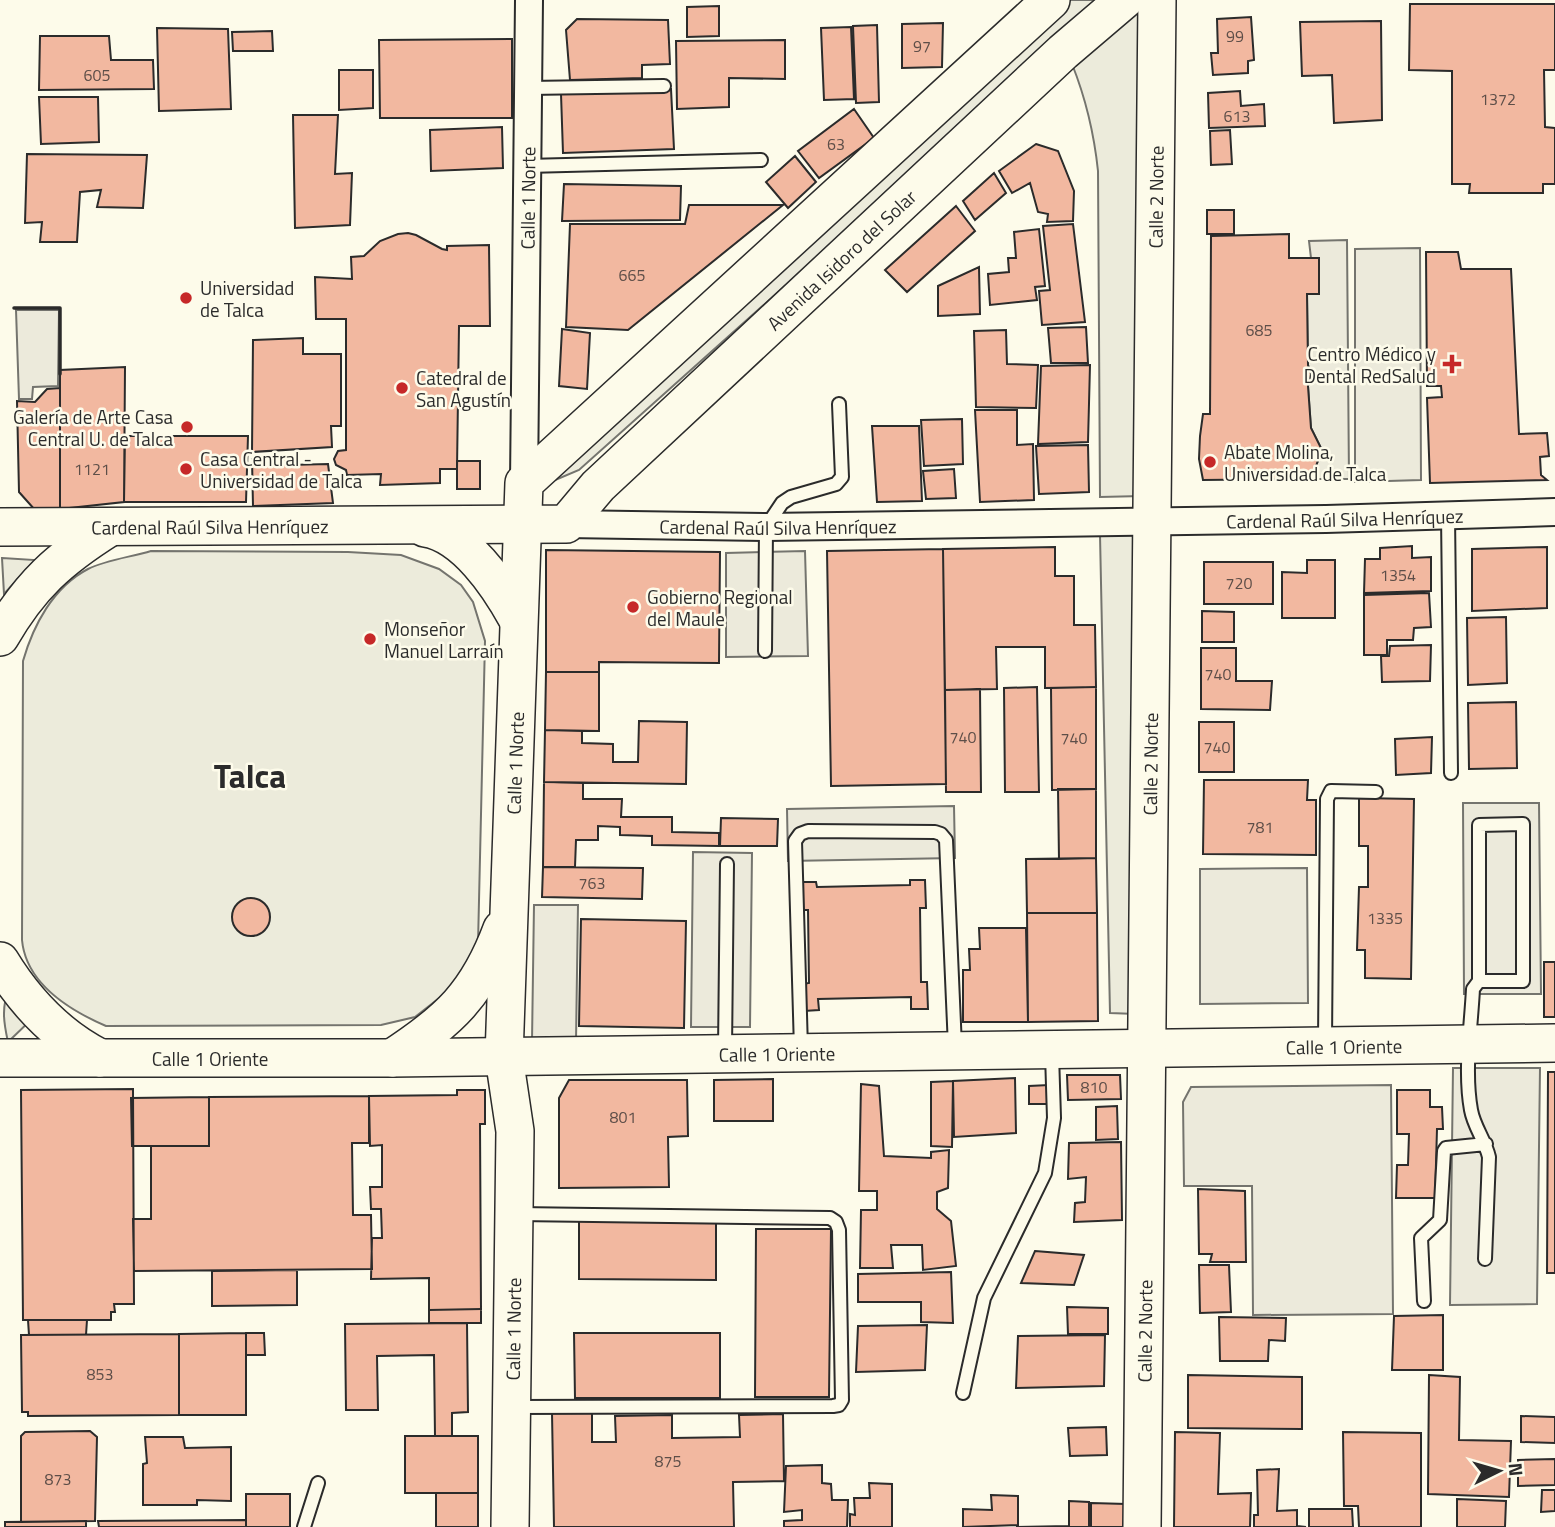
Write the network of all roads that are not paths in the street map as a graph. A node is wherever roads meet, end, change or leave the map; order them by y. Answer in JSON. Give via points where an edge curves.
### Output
{"nodes":[{"id":1,"x":529,"y":0,"type":"edge"},
{"id":2,"x":1051,"y":0,"type":"edge"},
{"id":3,"x":1124,"y":0,"type":"edge"},
{"id":4,"x":1157,"y":0,"type":"edge"},
{"id":5,"x":664,"y":86,"type":"dead end"},
{"id":6,"x":528,"y":88,"type":"junction"},
{"id":7,"x":761,"y":160,"type":"dead end"},
{"id":8,"x":527,"y":166,"type":"junction"},
{"id":9,"x":839,"y":404,"type":"dead end"},
{"id":10,"x":524,"y":483,"type":"junction"},
{"id":11,"x":1555,"y":512,"type":"edge"},
{"id":12,"x":1448,"y":514,"type":"junction"},
{"id":13,"x":1152,"y":522,"type":"junction"},
{"id":14,"x":566,"y":524,"type":"junction"},
{"id":15,"x":414,"y":526,"type":"junction"},
{"id":16,"x":522,"y":526,"type":"junction"},
{"id":17,"x":0,"y":527,"type":"edge"},
{"id":18,"x":110,"y":527,"type":"junction"},
{"id":19,"x":766,"y":527,"type":"junction"},
{"id":20,"x":517,"y":618,"type":"junction"},
{"id":21,"x":0,"y":637,"type":"edge"},
{"id":22,"x":765,"y":651,"type":"dead end"},
{"id":23,"x":1451,"y":773,"type":"dead end"},
{"id":24,"x":1376,"y":793,"type":"dead end"},
{"id":25,"x":727,"y":864,"type":"dead end"},
{"id":26,"x":509,"y":911,"type":"junction"},
{"id":27,"x":0,"y":961,"type":"edge"},
{"id":28,"x":1479,"y":981,"type":"junction"},
{"id":29,"x":1555,"y":1043,"type":"edge"},
{"id":30,"x":1470,"y":1044,"type":"junction"},
{"id":31,"x":1325,"y":1046,"type":"junction"},
{"id":32,"x":1147,"y":1048,"type":"junction"},
{"id":33,"x":1052,"y":1050,"type":"junction"},
{"id":34,"x":955,"y":1051,"type":"junction"},
{"id":35,"x":801,"y":1053,"type":"junction"},
{"id":36,"x":725,"y":1054,"type":"junction"},
{"id":37,"x":504,"y":1056,"type":"junction"},
{"id":38,"x":0,"y":1058,"type":"edge"},
{"id":39,"x":100,"y":1058,"type":"junction"},
{"id":40,"x":392,"y":1058,"type":"junction"},
{"id":41,"x":1486,"y":1144,"type":"junction"},
{"id":42,"x":515,"y":1213,"type":"junction"},
{"id":43,"x":1485,"y":1259,"type":"dead end"},
{"id":44,"x":1424,"y":1301,"type":"dead end"},
{"id":45,"x":963,"y":1393,"type":"dead end"},
{"id":46,"x":511,"y":1407,"type":"junction"},
{"id":47,"x":318,"y":1483,"type":"dead end"},
{"id":48,"x":304,"y":1527,"type":"edge"},
{"id":49,"x":510,"y":1527,"type":"edge"},
{"id":50,"x":1142,"y":1527,"type":"edge"}],
"edges":[{"from":1,"to":6,"type":"street","name":"Calle 1 Norte"},
{"from":2,"to":10,"type":"main road"},
{"from":3,"to":14,"type":"main road","name":"Avenida Isidoro del Solar","via":[[598,486]]},
{"from":4,"to":13,"type":"main road","name":"Calle 2 Norte"},
{"from":5,"to":6,"type":"lane"},
{"from":6,"to":8,"type":"street","name":"Calle 1 Norte"},
{"from":7,"to":8,"type":"lane"},
{"from":8,"to":10,"type":"street","name":"Calle 1 Norte"},
{"from":9,"to":19,"type":"lane","via":[[842,477],[836,484],[790,496]]},
{"from":10,"to":16,"type":"main road","name":"Calle 1 Norte"},
{"from":11,"to":12,"type":"street","name":"Cardenal Raúl Silva Henríquez"},
{"from":12,"to":13,"type":"street","name":"Cardenal Raúl Silva Henríquez"},
{"from":12,"to":23,"type":"lane"},
{"from":13,"to":19,"type":"street","name":"Cardenal Raúl Silva Henríquez"},
{"from":13,"to":32,"type":"main road","name":"Calle 2 Norte"},
{"from":14,"to":16,"type":"main road","name":"Cardenal Raúl Silva Henríquez"},
{"from":14,"to":19,"type":"street","name":"Cardenal Raúl Silva Henríquez"},
{"from":15,"to":16,"type":"main road","name":"Cardenal Raúl Silva Henríquez"},
{"from":15,"to":18,"type":"main road","name":"Cardenal Raúl Silva Henríquez"},
{"from":15,"to":20,"type":"main road","via":[[435,529],[475,559],[499,586]]},
{"from":16,"to":20,"type":"main road","name":"Calle 1 Norte"},
{"from":17,"to":18,"type":"main road","name":"Cardenal Raúl Silva Henríquez"},
{"from":18,"to":21,"type":"main road","via":[[32,589]]},
{"from":19,"to":22,"type":"lane"},
{"from":20,"to":26,"type":"main road","name":"Calle 1 Norte"},
{"from":24,"to":31,"type":"lane","via":[[1331,791],[1327,799]]},
{"from":25,"to":36,"type":"lane"},
{"from":26,"to":37,"type":"main road","name":"Calle 1 Norte"},
{"from":26,"to":40,"type":"main road","via":[[480,978],[459,1007],[428,1035]]},
{"from":27,"to":39,"type":"main road","via":[[45,1018]]},
{"from":28,"to":28,"type":"lane","via":[[1523,981],[1523,824],[1479,825]]},
{"from":28,"to":30,"type":"lane","via":[[1474,989]]},
{"from":29,"to":30,"type":"main road","name":"Calle 1 Oriente"},
{"from":30,"to":31,"type":"main road","name":"Calle 1 Oriente"},
{"from":30,"to":41,"type":"lane","via":[[1471,1111]]},
{"from":31,"to":32,"type":"main road","name":"Calle 1 Oriente"},
{"from":32,"to":33,"type":"main road","name":"Calle 1 Oriente"},
{"from":32,"to":50,"type":"main road","name":"Calle 2 Norte"},
{"from":33,"to":34,"type":"main road","name":"Calle 1 Oriente"},
{"from":33,"to":45,"type":"lane","via":[[1054,1118],[1045,1173],[984,1298]]},
{"from":34,"to":35,"type":"main road","name":"Calle 1 Oriente"},
{"from":34,"to":35,"type":"lane","via":[[946,840],[935,832],[808,831],[795,841]]},
{"from":35,"to":36,"type":"main road","name":"Calle 1 Oriente"},
{"from":36,"to":37,"type":"main road","name":"Calle 1 Oriente"},
{"from":37,"to":40,"type":"main road","name":"Calle 1 Oriente"},
{"from":37,"to":42,"type":"main road","name":"Calle 1 Norte","via":[[514,1131]]},
{"from":38,"to":39,"type":"main road","name":"Calle 1 Oriente"},
{"from":39,"to":40,"type":"main road","name":"Calle 1 Oriente"},
{"from":41,"to":43,"type":"lane"},
{"from":41,"to":44,"type":"lane","via":[[1444,1151],[1440,1220],[1422,1238]]},
{"from":42,"to":46,"type":"main road","name":"Calle 1 Norte"},
{"from":42,"to":46,"type":"lane","via":[[830,1218],[839,1230],[842,1400],[833,1406]]},
{"from":46,"to":49,"type":"main road","name":"Calle 1 Norte"},
{"from":47,"to":48,"type":"lane"}]}
